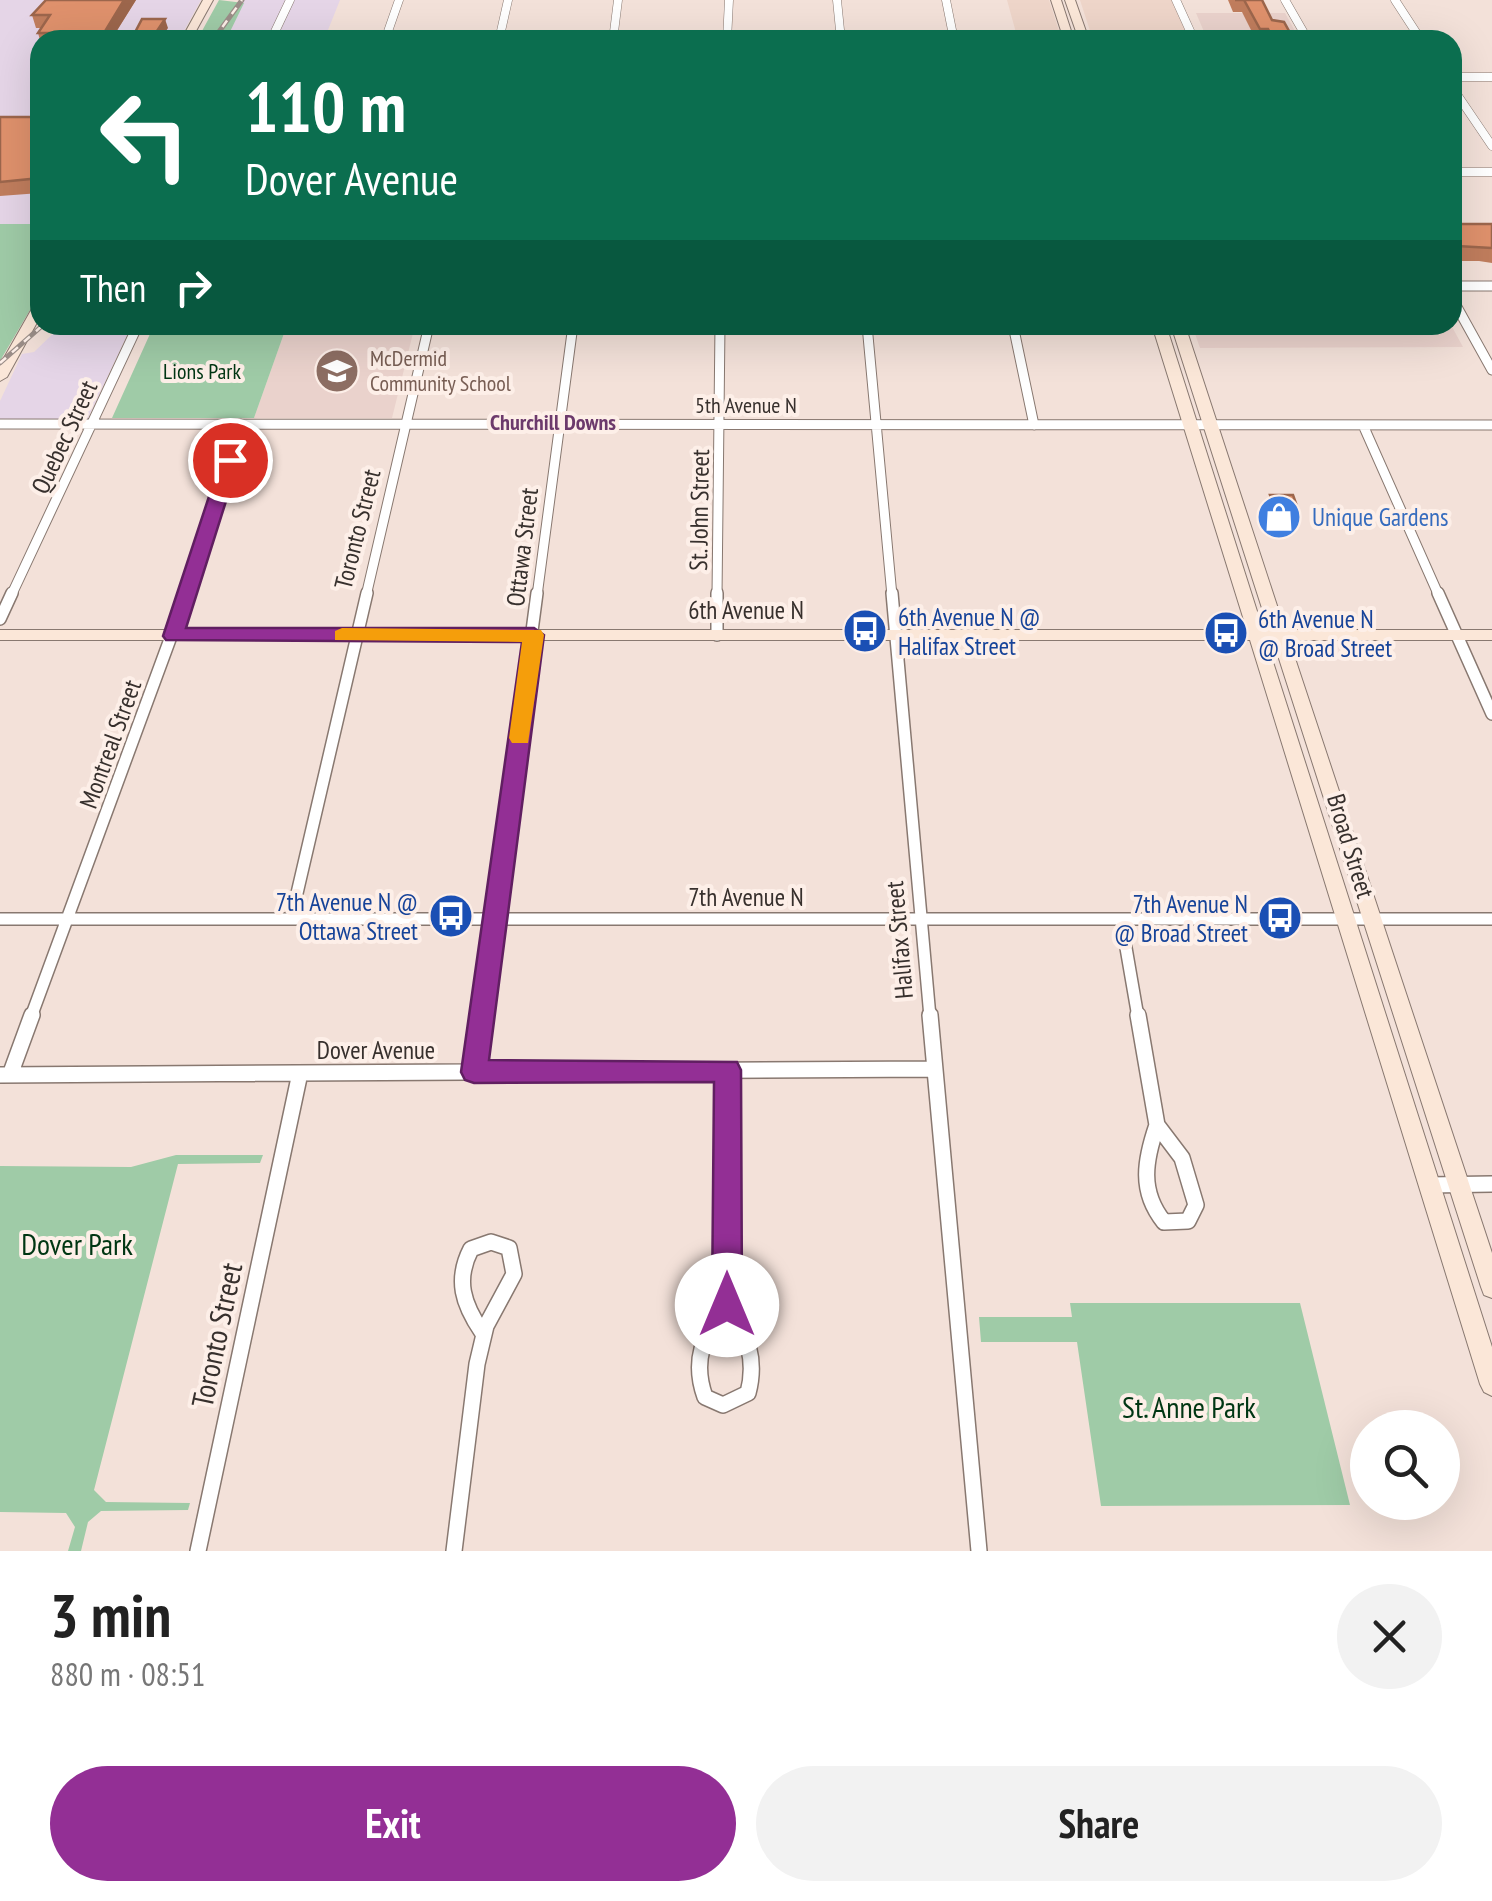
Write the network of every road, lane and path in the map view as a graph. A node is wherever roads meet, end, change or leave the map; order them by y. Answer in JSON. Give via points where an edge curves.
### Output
{"nodes":[{"id":1,"x":208,"y":0,"type":"edge"},
{"id":2,"x":290,"y":0,"type":"edge"},
{"id":3,"x":399,"y":0,"type":"edge"},
{"id":4,"x":508,"y":0,"type":"edge"},
{"id":5,"x":618,"y":0,"type":"edge"},
{"id":6,"x":729,"y":0,"type":"edge"},
{"id":7,"x":837,"y":0,"type":"edge"},
{"id":8,"x":946,"y":0,"type":"edge"},
{"id":9,"x":1056,"y":0,"type":"edge"},
{"id":10,"x":1070,"y":0,"type":"edge"},
{"id":11,"x":1176,"y":0,"type":"edge"},
{"id":12,"x":1286,"y":0,"type":"edge"},
{"id":13,"x":1395,"y":0,"type":"edge"},
{"id":14,"x":192,"y":30,"type":"edge"},
{"id":15,"x":276,"y":30,"type":"edge"},
{"id":16,"x":388,"y":30,"type":"edge"},
{"id":17,"x":501,"y":30,"type":"edge"},
{"id":18,"x":614,"y":30,"type":"edge"},
{"id":19,"x":728,"y":30,"type":"edge"},
{"id":20,"x":840,"y":30,"type":"edge"},
{"id":21,"x":952,"y":30,"type":"edge"},
{"id":22,"x":1066,"y":30,"type":"edge"},
{"id":23,"x":1080,"y":30,"type":"edge"},
{"id":24,"x":1190,"y":30,"type":"edge"},
{"id":25,"x":1302,"y":30,"type":"edge"},
{"id":26,"x":1414,"y":30,"type":"edge"},
{"id":27,"x":1462,"y":77,"type":"edge"},
{"id":28,"x":1492,"y":77,"type":"edge"},
{"id":29,"x":1462,"y":102,"type":"edge"},
{"id":30,"x":1492,"y":146,"type":"edge"},
{"id":31,"x":1462,"y":172,"type":"edge"},
{"id":32,"x":1492,"y":172,"type":"edge"},
{"id":33,"x":1462,"y":286,"type":"edge"},
{"id":34,"x":1492,"y":286,"type":"edge"},
{"id":35,"x":1462,"y":316,"type":"edge"},
{"id":36,"x":30,"y":323,"type":"edge"},
{"id":37,"x":133,"y":335,"type":"edge"},
{"id":38,"x":427,"y":335,"type":"edge"},
{"id":39,"x":573,"y":335,"type":"edge"},
{"id":40,"x":720,"y":335,"type":"edge"},
{"id":41,"x":868,"y":335,"type":"edge"},
{"id":42,"x":1014,"y":335,"type":"edge"},
{"id":43,"x":1161,"y":335,"type":"edge"},
{"id":44,"x":1181,"y":335,"type":"edge"},
{"id":45,"x":1492,"y":370,"type":"edge"},
{"id":46,"x":0,"y":377,"type":"edge"},
{"id":47,"x":0,"y":424,"type":"edge"},
{"id":48,"x":92,"y":424,"type":"junction"},
{"id":49,"x":241,"y":424,"type":"junction"},
{"id":50,"x":405,"y":424,"type":"junction"},
{"id":51,"x":560,"y":424,"type":"junction"},
{"id":52,"x":720,"y":424,"type":"junction"},
{"id":53,"x":877,"y":424,"type":"junction"},
{"id":54,"x":1034,"y":425,"type":"junction"},
{"id":55,"x":1190,"y":425,"type":"junction"},
{"id":56,"x":1210,"y":425,"type":"junction"},
{"id":57,"x":1363,"y":425,"type":"junction"},
{"id":58,"x":1492,"y":425,"type":"edge"},
{"id":59,"x":0,"y":619,"type":"edge"},
{"id":60,"x":534,"y":635,"type":"junction"},
{"id":61,"x":718,"y":635,"type":"junction"},
{"id":62,"x":896,"y":635,"type":"junction"},
{"id":63,"x":1256,"y":635,"type":"junction"},
{"id":64,"x":1279,"y":635,"type":"junction"},
{"id":65,"x":1458,"y":635,"type":"junction"},
{"id":66,"x":1492,"y":635,"type":"edge"},
{"id":67,"x":0,"y":636,"type":"edge"},
{"id":68,"x":174,"y":636,"type":"junction"},
{"id":69,"x":354,"y":636,"type":"junction"},
{"id":70,"x":1492,"y":714,"type":"edge"},
{"id":71,"x":0,"y":919,"type":"edge"},
{"id":72,"x":69,"y":919,"type":"junction"},
{"id":73,"x":291,"y":919,"type":"junction"},
{"id":74,"x":496,"y":919,"type":"junction"},
{"id":75,"x":919,"y":919,"type":"junction"},
{"id":76,"x":1121,"y":919,"type":"junction"},
{"id":77,"x":1346,"y":919,"type":"junction"},
{"id":78,"x":1373,"y":919,"type":"junction"},
{"id":79,"x":1492,"y":919,"type":"edge"},
{"id":80,"x":932,"y":1069,"type":"junction"},
{"id":81,"x":728,"y":1070,"type":"junction"},
{"id":82,"x":474,"y":1072,"type":"junction"},
{"id":83,"x":300,"y":1073,"type":"junction"},
{"id":84,"x":5,"y":1075,"type":"edge"},
{"id":85,"x":1158,"y":1126,"type":"junction"},
{"id":86,"x":1458,"y":1184,"type":"junction"},
{"id":87,"x":1492,"y":1184,"type":"edge"},
{"id":88,"x":1429,"y":1185,"type":"junction"},
{"id":89,"x":1492,"y":1287,"type":"edge"},
{"id":90,"x":727,"y":1305,"type":"junction"},
{"id":91,"x":482,"y":1332,"type":"junction"},
{"id":92,"x":1492,"y":1384,"type":"edge"},
{"id":93,"x":198,"y":1551,"type":"edge"},
{"id":94,"x":454,"y":1551,"type":"edge"},
{"id":95,"x":979,"y":1551,"type":"edge"}],
"edges":[{"from":1,"to":14,"type":"main road"},
{"from":2,"to":15,"type":"street"},
{"from":3,"to":16,"type":"street"},
{"from":4,"to":17,"type":"street"},
{"from":5,"to":18,"type":"street"},
{"from":6,"to":19,"type":"street"},
{"from":7,"to":20,"type":"street"},
{"from":8,"to":21,"type":"street"},
{"from":9,"to":22,"type":"main road"},
{"from":10,"to":23,"type":"main road"},
{"from":11,"to":24,"type":"street"},
{"from":12,"to":25,"type":"street"},
{"from":13,"to":26,"type":"street"},
{"from":27,"to":28,"type":"street"},
{"from":29,"to":30,"type":"street"},
{"from":31,"to":32,"type":"street"},
{"from":33,"to":34,"type":"street"},
{"from":35,"to":45,"type":"street"},
{"from":36,"to":46,"type":"main road"},
{"from":37,"to":48,"type":"street","name":"Quebec Street"},
{"from":38,"to":50,"type":"street","name":"Toronto Street"},
{"from":39,"to":51,"type":"street","name":"Ottawa Street"},
{"from":40,"to":52,"type":"street","name":"St. John Street"},
{"from":41,"to":53,"type":"street","name":"Halifax Street"},
{"from":42,"to":54,"type":"street"},
{"from":43,"to":55,"type":"main road","name":"Broad Street"},
{"from":44,"to":56,"type":"main road","name":"Broad Street"},
{"from":47,"to":48,"type":"street","name":"5th Avenue N"},
{"from":48,"to":49,"type":"street","name":"5th Avenue N"},
{"from":48,"to":59,"type":"street","name":"Quebec Street"},
{"from":49,"to":50,"type":"street","name":"5th Avenue N"},
{"from":49,"to":68,"type":"street","name":"Montreal Street"},
{"from":50,"to":51,"type":"street","name":"5th Avenue N"},
{"from":50,"to":69,"type":"street","name":"Toronto Street"},
{"from":51,"to":52,"type":"street","name":"5th Avenue N"},
{"from":51,"to":60,"type":"street","name":"Ottawa Street"},
{"from":52,"to":53,"type":"street","name":"5th Avenue N"},
{"from":52,"to":61,"type":"street","name":"St. John Street"},
{"from":53,"to":54,"type":"street","name":"5th Avenue N"},
{"from":53,"to":62,"type":"street","name":"Halifax Street"},
{"from":54,"to":55,"type":"street","name":"5th Avenue N"},
{"from":55,"to":56,"type":"street","name":"5th Avenue N"},
{"from":55,"to":63,"type":"main road","name":"Broad Street"},
{"from":56,"to":57,"type":"street","name":"5th Avenue N"},
{"from":56,"to":64,"type":"main road","name":"Broad Street"},
{"from":57,"to":58,"type":"street","name":"5th Avenue N"},
{"from":57,"to":65,"type":"street"},
{"from":60,"to":61,"type":"main road","name":"6th Avenue N"},
{"from":60,"to":69,"type":"main road","name":"6th Avenue N"},
{"from":60,"to":74,"type":"street","name":"Ottawa Street"},
{"from":61,"to":62,"type":"main road","name":"6th Avenue N"},
{"from":62,"to":63,"type":"main road","name":"6th Avenue N"},
{"from":62,"to":75,"type":"street","name":"Halifax Street"},
{"from":63,"to":64,"type":"main road","name":"6th Avenue N"},
{"from":63,"to":77,"type":"main road","name":"Broad Street"},
{"from":64,"to":65,"type":"main road","name":"6th Avenue N"},
{"from":64,"to":78,"type":"main road","name":"Broad Street"},
{"from":65,"to":66,"type":"main road","name":"6th Avenue N"},
{"from":65,"to":70,"type":"street"},
{"from":67,"to":68,"type":"main road","name":"6th Avenue N"},
{"from":68,"to":69,"type":"main road","name":"6th Avenue N"},
{"from":68,"to":72,"type":"street","name":"Montreal Street"},
{"from":69,"to":73,"type":"street","name":"Toronto Street"},
{"from":71,"to":72,"type":"street","name":"7th Avenue N"},
{"from":72,"to":73,"type":"street","name":"7th Avenue N"},
{"from":72,"to":84,"type":"street","name":"Montreal Street"},
{"from":73,"to":74,"type":"street","name":"7th Avenue N"},
{"from":74,"to":75,"type":"street","name":"7th Avenue N"},
{"from":74,"to":82,"type":"street","name":"Ottawa Street"},
{"from":75,"to":76,"type":"street","name":"7th Avenue N"},
{"from":75,"to":80,"type":"street","name":"Halifax Street"},
{"from":76,"to":77,"type":"street","name":"7th Avenue N"},
{"from":76,"to":85,"type":"street"},
{"from":77,"to":78,"type":"street","name":"7th Avenue N"},
{"from":77,"to":88,"type":"main road","name":"Broad Street"},
{"from":78,"to":79,"type":"street","name":"7th Avenue N"},
{"from":78,"to":86,"type":"main road","name":"Broad Street"},
{"from":80,"to":81,"type":"street","name":"Dover Avenue"},
{"from":80,"to":95,"type":"street","name":"Halifax Street"},
{"from":81,"to":82,"type":"street","name":"Dover Avenue"},
{"from":81,"to":90,"type":"street"},
{"from":82,"to":83,"type":"street","name":"Dover Avenue"},
{"from":83,"to":84,"type":"street","name":"Dover Avenue"},
{"from":83,"to":93,"type":"street","name":"Toronto Street"},
{"from":85,"to":85,"type":"street","via":[[1145,1158],[1150,1207],[1164,1222],[1188,1221],[1196,1206],[1191,1182]]},
{"from":86,"to":87,"type":"street"},
{"from":86,"to":88,"type":"street"},
{"from":86,"to":89,"type":"main road","name":"Broad Street"},
{"from":88,"to":92,"type":"main road","name":"Broad Street"},
{"from":90,"to":90,"type":"street","via":[[706,1329],[698,1361],[705,1397],[724,1405],[748,1394],[754,1376],[745,1328]]},
{"from":91,"to":91,"type":"street","via":[[514,1274],[509,1248],[491,1242],[471,1248],[460,1266],[460,1292]]},
{"from":91,"to":94,"type":"street"}]}
